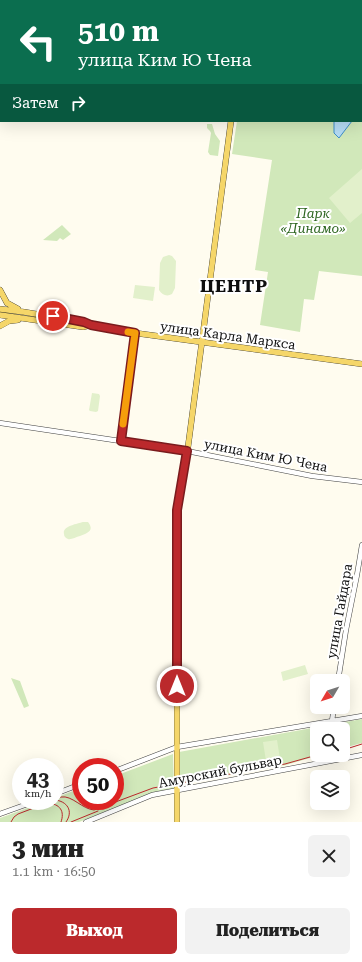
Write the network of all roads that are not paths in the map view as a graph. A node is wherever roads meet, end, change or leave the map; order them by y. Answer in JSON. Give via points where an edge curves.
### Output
{"nodes":[{"id":1,"x":231,"y":122,"type":"edge"},
{"id":2,"x":0,"y":290,"type":"edge"},
{"id":3,"x":0,"y":309,"type":"edge"},
{"id":4,"x":24,"y":312,"type":"junction"},
{"id":5,"x":0,"y":314,"type":"edge"},
{"id":6,"x":39,"y":321,"type":"junction"},
{"id":7,"x":91,"y":325,"type":"junction"},
{"id":8,"x":0,"y":326,"type":"edge"},
{"id":9,"x":135,"y":333,"type":"junction"},
{"id":10,"x":202,"y":342,"type":"junction"},
{"id":11,"x":362,"y":364,"type":"edge"},
{"id":12,"x":0,"y":423,"type":"edge"},
{"id":13,"x":121,"y":441,"type":"junction"},
{"id":14,"x":187,"y":451,"type":"junction"},
{"id":15,"x":362,"y":482,"type":"edge"},
{"id":16,"x":362,"y":545,"type":"edge"},
{"id":17,"x":339,"y":674,"type":"edge"},
{"id":18,"x":333,"y":714,"type":"edge"},
{"id":19,"x":362,"y":716,"type":"edge"},
{"id":20,"x":332,"y":721,"type":"junction"},
{"id":21,"x":177,"y":747,"type":"junction"},
{"id":22,"x":362,"y":755,"type":"edge"},
{"id":23,"x":124,"y":768,"type":"edge"},
{"id":24,"x":177,"y":790,"type":"junction"},
{"id":25,"x":12,"y":810,"type":"edge"},
{"id":26,"x":0,"y":814,"type":"edge"},
{"id":27,"x":86,"y":822,"type":"edge"},
{"id":28,"x":177,"y":822,"type":"edge"}],
"edges":[{"from":1,"to":10,"type":"main road"},
{"from":2,"to":4,"type":"main road","via":[[7,303]]},
{"from":3,"to":4,"type":"main road","name":"улица Карла Маркса"},
{"from":4,"to":7,"type":"main road","name":"улица Карла Маркса"},
{"from":5,"to":6,"type":"main road","name":"улица Карла Маркса"},
{"from":6,"to":7,"type":"main road","name":"улица Карла Маркса","via":[[83,327]]},
{"from":6,"to":8,"type":"main road","via":[[7,321]]},
{"from":7,"to":9,"type":"main road","name":"улица Карла Маркса"},
{"from":9,"to":10,"type":"main road","name":"улица Карла Маркса"},
{"from":9,"to":13,"type":"street"},
{"from":10,"to":11,"type":"main road","name":"улица Карла Маркса"},
{"from":10,"to":14,"type":"main road"},
{"from":12,"to":13,"type":"street","name":"улица Ким Ю Чена"},
{"from":13,"to":14,"type":"street","name":"улица Ким Ю Чена"},
{"from":14,"to":15,"type":"street","name":"улица Ким Ю Чена","via":[[312,476]]},
{"from":14,"to":21,"type":"main road","via":[[177,510]]},
{"from":16,"to":17,"type":"street","name":"улица Гайдара"},
{"from":18,"to":20,"type":"street"},
{"from":19,"to":20,"type":"street","name":"Амурский бульвар"},
{"from":20,"to":21,"type":"street","name":"Амурский бульвар"},
{"from":21,"to":23,"type":"street","name":"Амурский бульвар"},
{"from":21,"to":24,"type":"main road"},
{"from":22,"to":24,"type":"street","name":"Амурский бульвар"},
{"from":24,"to":27,"type":"street","name":"Амурский бульвар","via":[[152,795]]},
{"from":24,"to":28,"type":"main road"},
{"from":25,"to":26,"type":"street"}]}
